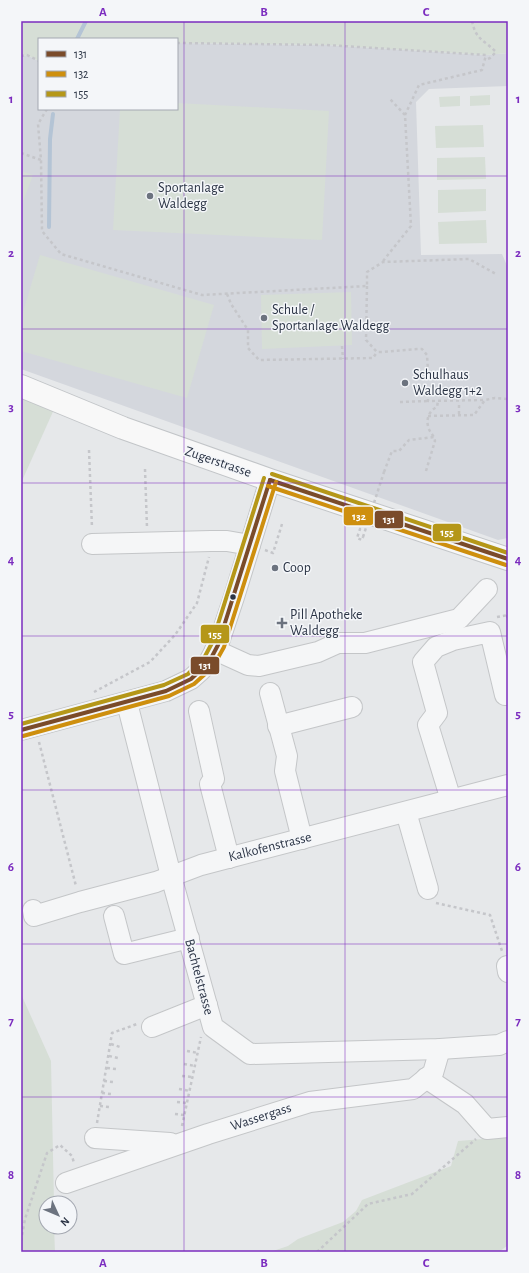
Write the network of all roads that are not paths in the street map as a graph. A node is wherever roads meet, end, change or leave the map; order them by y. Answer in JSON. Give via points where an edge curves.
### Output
{"nodes":[{"id":1,"x":21,"y":386,"type":"edge"},
{"id":2,"x":270,"y":480,"type":"junction"},
{"id":3,"x":92,"y":544,"type":"road end"},
{"id":4,"x":259,"y":548,"type":"junction"},
{"id":5,"x":508,"y":559,"type":"edge"},
{"id":6,"x":487,"y":589,"type":"dead end"},
{"id":7,"x":215,"y":650,"type":"junction"},
{"id":8,"x":270,"y":693,"type":"dead end"},
{"id":9,"x":505,"y":695,"type":"dead end"},
{"id":10,"x":127,"y":703,"type":"junction"},
{"id":11,"x":352,"y":707,"type":"dead end"},
{"id":12,"x":199,"y":711,"type":"dead end"},
{"id":13,"x":278,"y":726,"type":"junction"},
{"id":14,"x":28,"y":728,"type":"edge"},
{"id":15,"x":508,"y":785,"type":"edge"},
{"id":16,"x":451,"y":800,"type":"junction"},
{"id":17,"x":406,"y":812,"type":"junction"},
{"id":18,"x":302,"y":839,"type":"junction"},
{"id":19,"x":229,"y":858,"type":"junction"},
{"id":20,"x":171,"y":876,"type":"junction"},
{"id":21,"x":428,"y":889,"type":"road end"},
{"id":22,"x":34,"y":913,"type":"dead end"},
{"id":23,"x":114,"y":916,"type":"dead end"},
{"id":24,"x":189,"y":938,"type":"junction"},
{"id":25,"x":207,"y":1005,"type":"junction"},
{"id":26,"x":152,"y":1027,"type":"road end"},
{"id":27,"x":508,"y":1041,"type":"edge"},
{"id":28,"x":440,"y":1049,"type":"junction"},
{"id":29,"x":426,"y":1078,"type":"junction"},
{"id":30,"x":508,"y":1127,"type":"edge"},
{"id":31,"x":95,"y":1138,"type":"road end"},
{"id":32,"x":171,"y":1145,"type":"junction"},
{"id":33,"x":72,"y":1181,"type":"road end"}],
"edges":[{"from":1,"to":2,"type":"main road","name":"Zugerstrasse","via":[[123,428]]},
{"from":2,"to":4,"type":"street"},
{"from":2,"to":5,"type":"main road","name":"Zugerstrasse"},
{"from":3,"to":4,"type":"street","via":[[227,541]]},
{"from":4,"to":7,"type":"street","via":[[234,597]]},
{"from":6,"to":7,"type":"street","via":[[459,619],[365,643],[338,643],[318,652],[259,666],[248,665]]},
{"from":7,"to":10,"type":"street","via":[[209,662],[191,679],[166,691]]},
{"from":8,"to":13,"type":"street"},
{"from":9,"to":16,"type":"street","via":[[490,632],[453,640],[436,647],[423,662],[437,713],[428,725]]},
{"from":10,"to":14,"type":"street"},
{"from":10,"to":20,"type":"street","name":"Bachtelstrasse"},
{"from":11,"to":13,"type":"street"},
{"from":12,"to":19,"type":"street","via":[[214,779],[210,784]]},
{"from":13,"to":18,"type":"street","via":[[286,756],[284,771]]},
{"from":15,"to":16,"type":"street","name":"Kalkofenstrasse"},
{"from":16,"to":17,"type":"street","name":"Kalkofenstrasse"},
{"from":17,"to":18,"type":"street","name":"Kalkofenstrasse"},
{"from":17,"to":21,"type":"street"},
{"from":18,"to":19,"type":"street","name":"Kalkofenstrasse"},
{"from":19,"to":20,"type":"street","name":"Kalkofenstrasse"},
{"from":20,"to":22,"type":"street","name":"Kalkofenstrasse"},
{"from":20,"to":24,"type":"street","name":"Bachtelstrasse"},
{"from":23,"to":24,"type":"street","via":[[124,954]]},
{"from":24,"to":25,"type":"street","name":"Bachtelstrasse"},
{"from":25,"to":26,"type":"street"},
{"from":25,"to":28,"type":"street","name":"Bachtelstrasse","via":[[213,1027],[250,1054]]},
{"from":27,"to":28,"type":"street","name":"Bachtelstrasse","via":[[500,1045]]},
{"from":28,"to":29,"type":"street","name":"Wassergass","via":[[433,1073]]},
{"from":29,"to":30,"type":"street","via":[[464,1104],[487,1129]]},
{"from":29,"to":32,"type":"street","name":"Wassergass","via":[[413,1089],[310,1102]]},
{"from":31,"to":32,"type":"street"},
{"from":32,"to":33,"type":"street","name":"Wassergass"}]}
